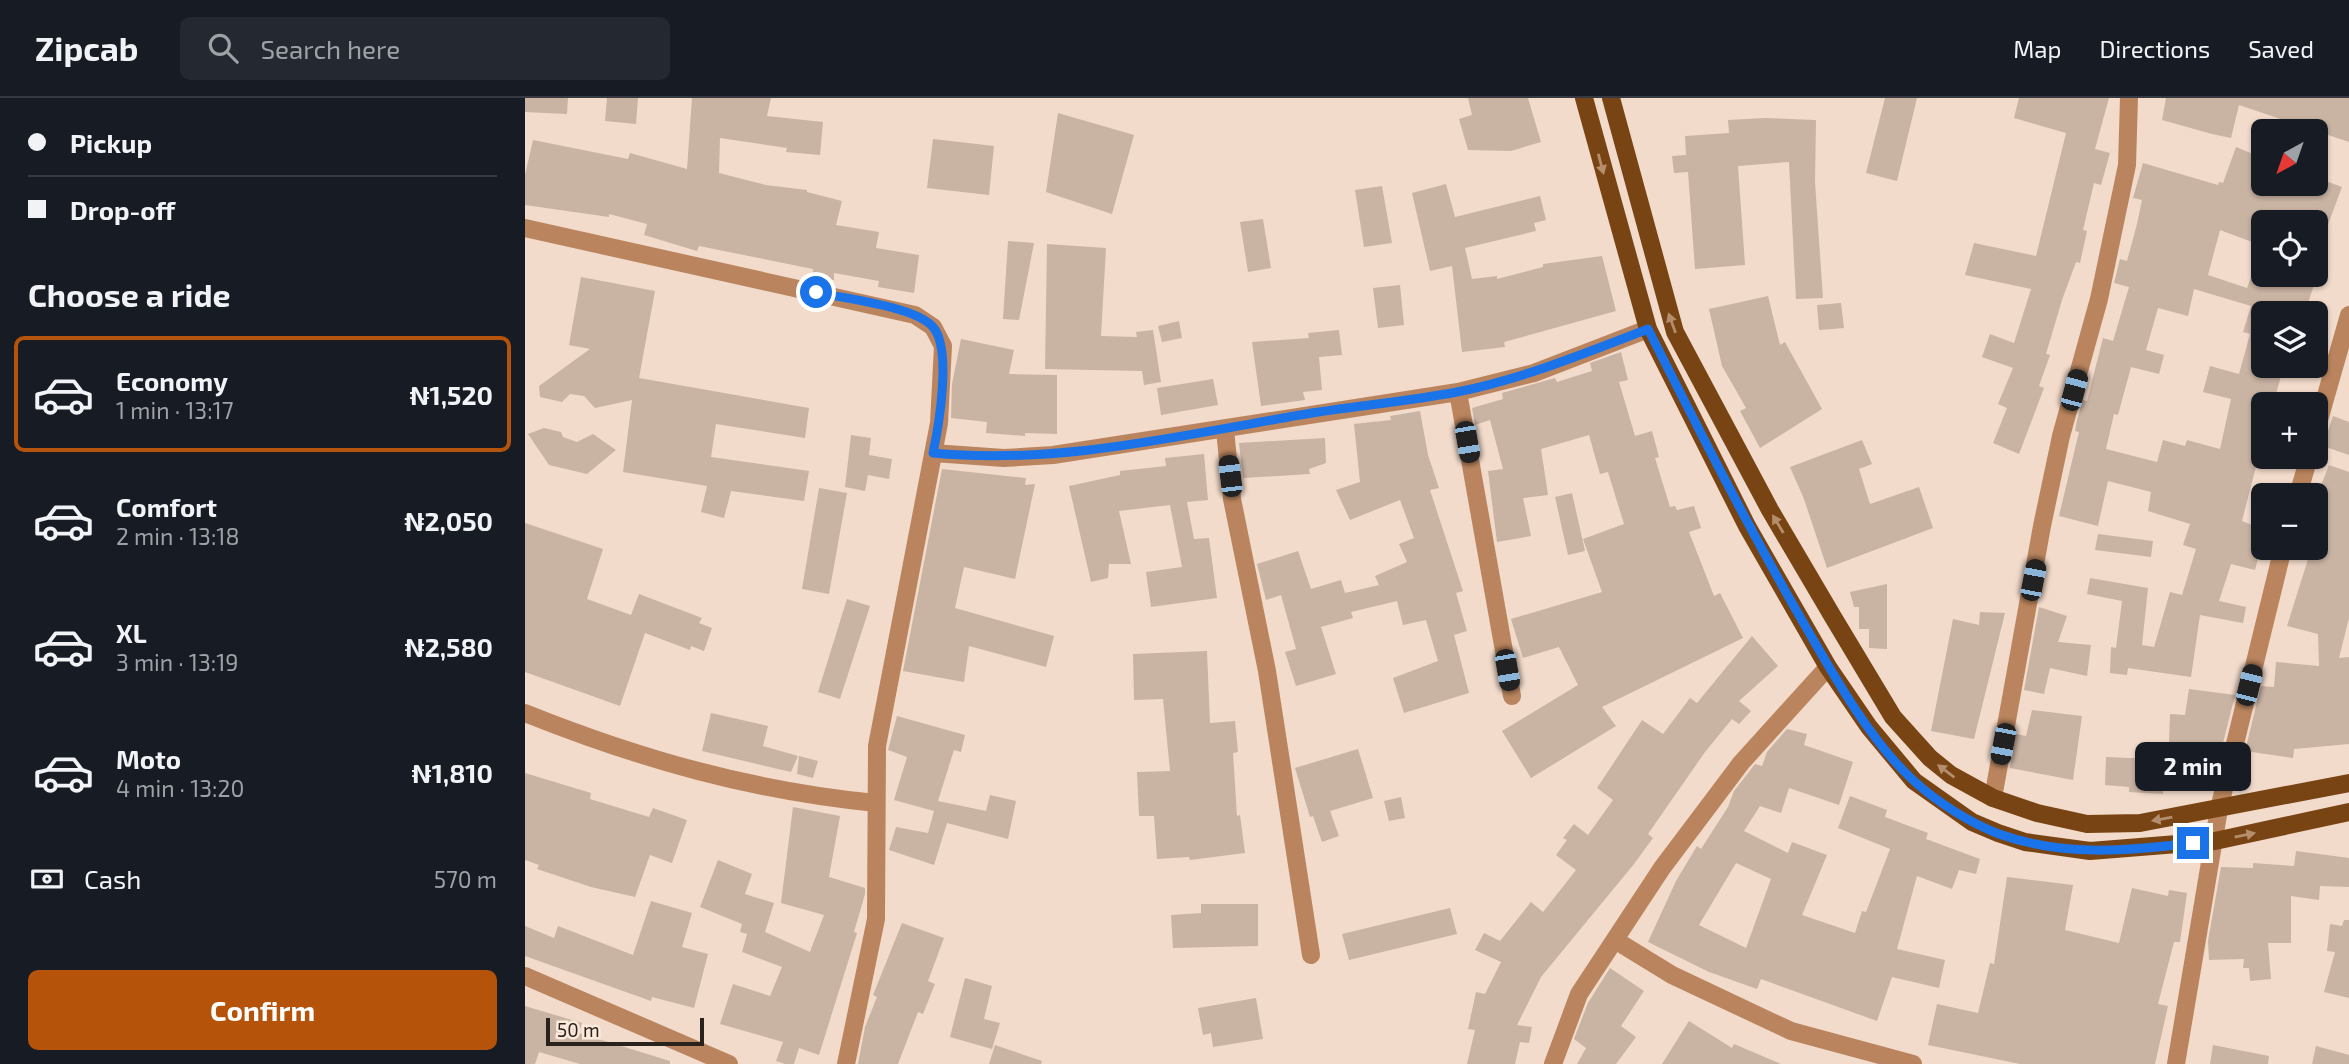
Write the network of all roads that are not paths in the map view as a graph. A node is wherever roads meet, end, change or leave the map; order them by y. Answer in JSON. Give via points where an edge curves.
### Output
{"nodes":[{"id":1,"x":1584,"y":98,"type":"edge"},
{"id":2,"x":1611,"y":98,"type":"edge"},
{"id":3,"x":2129,"y":98,"type":"edge"},
{"id":4,"x":525,"y":228,"type":"edge"},
{"id":5,"x":2349,"y":315,"type":"edge"},
{"id":6,"x":1648,"y":329,"type":"junction"},
{"id":7,"x":1458,"y":392,"type":"junction"},
{"id":8,"x":2327,"y":392,"type":"edge"},
{"id":9,"x":1225,"y":430,"type":"junction"},
{"id":10,"x":933,"y":453,"type":"junction"},
{"id":11,"x":2280,"y":560,"type":"edge"},
{"id":12,"x":1828,"y":667,"type":"junction"},
{"id":13,"x":1512,"y":696,"type":"dead end"},
{"id":14,"x":525,"y":713,"type":"edge"},
{"id":15,"x":2349,"y":783,"type":"edge"},
{"id":16,"x":1993,"y":798,"type":"junction"},
{"id":17,"x":876,"y":803,"type":"junction"},
{"id":18,"x":2219,"y":809,"type":"junction"},
{"id":19,"x":2349,"y":812,"type":"edge"},
{"id":20,"x":2215,"y":841,"type":"junction"},
{"id":21,"x":1615,"y":940,"type":"junction"},
{"id":22,"x":1311,"y":955,"type":"dead end"},
{"id":23,"x":525,"y":976,"type":"edge"},
{"id":24,"x":729,"y":1064,"type":"edge"},
{"id":25,"x":846,"y":1064,"type":"edge"},
{"id":26,"x":1553,"y":1064,"type":"edge"},
{"id":27,"x":1913,"y":1064,"type":"edge"},
{"id":28,"x":2176,"y":1064,"type":"edge"}],
"edges":[{"from":1,"to":6,"type":"main road","one_way":true},
{"from":16,"to":2,"type":"main road","one_way":true,"via":[[1930,758],[1893,716],[1770,510],[1675,332]]},
{"from":3,"to":16,"type":"street","via":[[2127,165],[2099,299],[2061,436]]},
{"from":4,"to":10,"type":"street","via":[[915,315],[933,327],[943,346]]},
{"from":5,"to":8,"type":"street"},
{"from":6,"to":7,"type":"street","via":[[1534,373]]},
{"from":6,"to":12,"type":"main road","via":[[1747,526]]},
{"from":7,"to":9,"type":"street"},
{"from":7,"to":13,"type":"street"},
{"from":9,"to":10,"type":"street","via":[[1053,455],[1004,458]]},
{"from":9,"to":22,"type":"street","via":[[1232,499],[1267,670]]},
{"from":10,"to":17,"type":"street","via":[[877,746]]},
{"from":11,"to":18,"type":"street"},
{"from":12,"to":20,"type":"main road","via":[[1914,781],[1972,822],[2025,842],[2091,851]]},
{"from":12,"to":21,"type":"street","via":[[1741,763]]},
{"from":14,"to":17,"type":"street","via":[[688,771]]},
{"from":15,"to":18,"type":"main road"},
{"from":18,"to":16,"type":"main road","one_way":true,"via":[[2140,823],[2087,824]]},
{"from":17,"to":25,"type":"street","via":[[876,919]]},
{"from":18,"to":20,"type":"street"},
{"from":20,"to":19,"type":"main road","one_way":true},
{"from":20,"to":28,"type":"street"},
{"from":21,"to":26,"type":"street","via":[[1579,994]]},
{"from":21,"to":27,"type":"street","via":[[1672,975],[1791,1031]]},
{"from":23,"to":24,"type":"street"}]}
